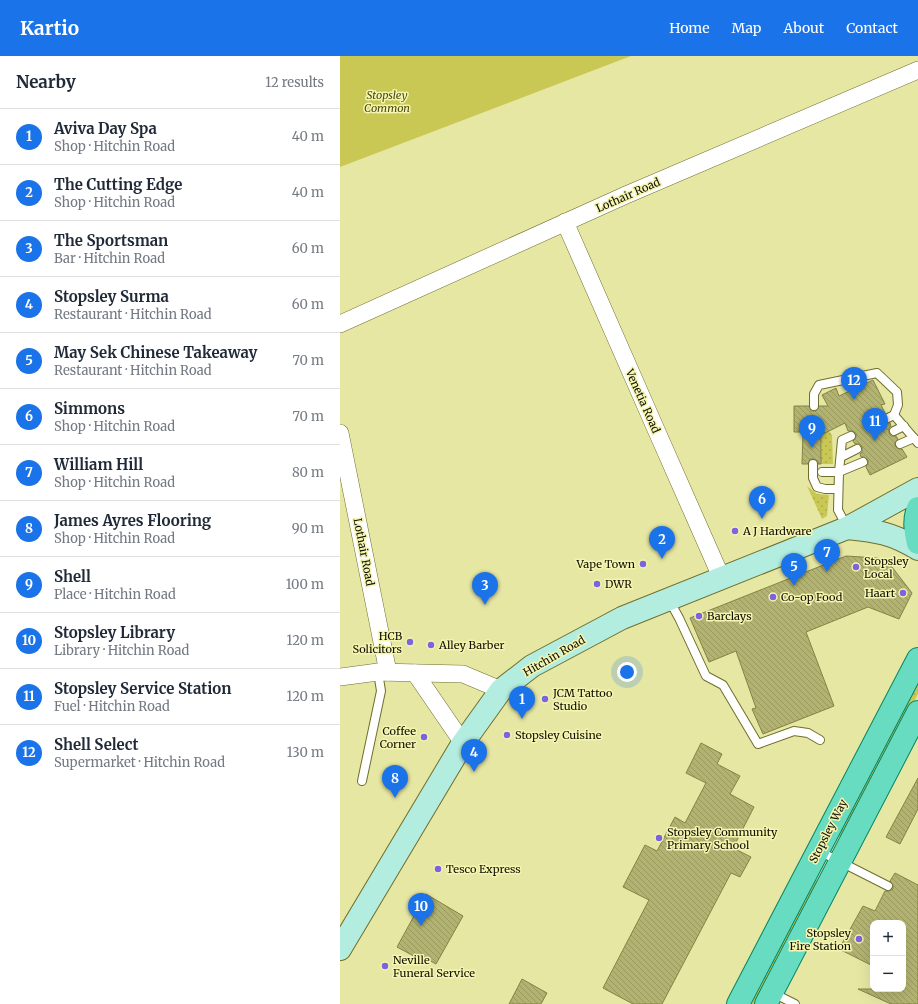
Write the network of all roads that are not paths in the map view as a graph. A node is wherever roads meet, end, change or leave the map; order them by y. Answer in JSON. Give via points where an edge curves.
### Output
{"nodes":[{"id":1,"x":918,"y":70,"type":"edge"},
{"id":2,"x":565,"y":222,"type":"junction"},
{"id":3,"x":340,"y":324,"type":"edge"},
{"id":4,"x":814,"y":406,"type":"dead end"},
{"id":5,"x":904,"y":426,"type":"junction"},
{"id":6,"x":894,"y":431,"type":"dead end"},
{"id":7,"x":340,"y":433,"type":"edge"},
{"id":8,"x":851,"y":436,"type":"dead end"},
{"id":9,"x":916,"y":440,"type":"edge"},
{"id":10,"x":900,"y":444,"type":"dead end"},
{"id":11,"x":857,"y":449,"type":"dead end"},
{"id":12,"x":841,"y":457,"type":"junction"},
{"id":13,"x":343,"y":458,"type":"edge"},
{"id":14,"x":863,"y":462,"type":"dead end"},
{"id":15,"x":813,"y":464,"type":"dead end"},
{"id":16,"x":822,"y":472,"type":"dead end"},
{"id":17,"x":839,"y":472,"type":"junction"},
{"id":18,"x":838,"y":489,"type":"junction"},
{"id":19,"x":918,"y":489,"type":"edge"},
{"id":20,"x":918,"y":508,"type":"edge"},
{"id":21,"x":847,"y":528,"type":"junction"},
{"id":22,"x":918,"y":543,"type":"edge"},
{"id":23,"x":918,"y":549,"type":"edge"},
{"id":24,"x":722,"y":579,"type":"junction"},
{"id":25,"x":669,"y":600,"type":"junction"},
{"id":26,"x":918,"y":659,"type":"edge"},
{"id":27,"x":383,"y":672,"type":"junction"},
{"id":28,"x":415,"y":672,"type":"junction"},
{"id":29,"x":340,"y":677,"type":"edge"},
{"id":30,"x":501,"y":690,"type":"junction"},
{"id":31,"x":918,"y":712,"type":"edge"},
{"id":32,"x":820,"y":740,"type":"dead end"},
{"id":33,"x":462,"y":743,"type":"junction"},
{"id":34,"x":362,"y":781,"type":"dead end"},
{"id":35,"x":818,"y":850,"type":"junction"},
{"id":36,"x":840,"y":862,"type":"junction"},
{"id":37,"x":888,"y":886,"type":"dead end"},
{"id":38,"x":340,"y":949,"type":"edge"},
{"id":39,"x":769,"y":998,"type":"edge"},
{"id":40,"x":738,"y":1004,"type":"edge"},
{"id":41,"x":795,"y":1004,"type":"edge"}],
"edges":[{"from":1,"to":2,"type":"street","name":"Lothair Road"},
{"from":2,"to":3,"type":"street","name":"Lothair Road"},
{"from":2,"to":24,"type":"street","name":"Venetia Road"},
{"from":4,"to":5,"type":"lane","via":[[814,394],[819,386],[877,373],[898,392],[898,405],[891,417]]},
{"from":5,"to":6,"type":"lane"},
{"from":5,"to":9,"type":"lane"},
{"from":7,"to":13,"type":"street","name":"Lothair Road"},
{"from":8,"to":12,"type":"lane","via":[[842,440]]},
{"from":9,"to":10,"type":"lane"},
{"from":11,"to":12,"type":"lane"},
{"from":12,"to":17,"type":"lane"},
{"from":13,"to":27,"type":"street","name":"Lothair Road"},
{"from":14,"to":17,"type":"lane"},
{"from":15,"to":18,"type":"lane","via":[[813,478],[818,487]]},
{"from":16,"to":17,"type":"lane"},
{"from":17,"to":18,"type":"lane"},
{"from":18,"to":21,"type":"lane","via":[[838,510]]},
{"from":19,"to":21,"type":"street","name":"Hitchin Road"},
{"from":20,"to":22,"type":"main road"},
{"from":21,"to":23,"type":"street","name":"Hitchin Road","via":[[891,535]]},
{"from":21,"to":24,"type":"street","name":"Hitchin Road"},
{"from":24,"to":25,"type":"street","name":"Hitchin Road"},
{"from":25,"to":30,"type":"street","name":"Hitchin Road","via":[[622,618],[532,666]]},
{"from":25,"to":32,"type":"lane","via":[[706,676],[723,685],[758,744],[794,731],[808,733]]},
{"from":26,"to":35,"type":"main road","name":"Stopsley Way"},
{"from":27,"to":28,"type":"street"},
{"from":27,"to":29,"type":"street"},
{"from":27,"to":34,"type":"lane"},
{"from":28,"to":30,"type":"street","via":[[462,674]]},
{"from":28,"to":33,"type":"street"},
{"from":30,"to":33,"type":"street","name":"Hitchin Road"},
{"from":31,"to":36,"type":"main road"},
{"from":33,"to":38,"type":"street","name":"Hitchin Road"},
{"from":35,"to":36,"type":"lane"},
{"from":35,"to":40,"type":"main road","name":"Stopsley Way"},
{"from":36,"to":37,"type":"lane"},
{"from":36,"to":39,"type":"main road"},
{"from":39,"to":41,"type":"lane"}]}
